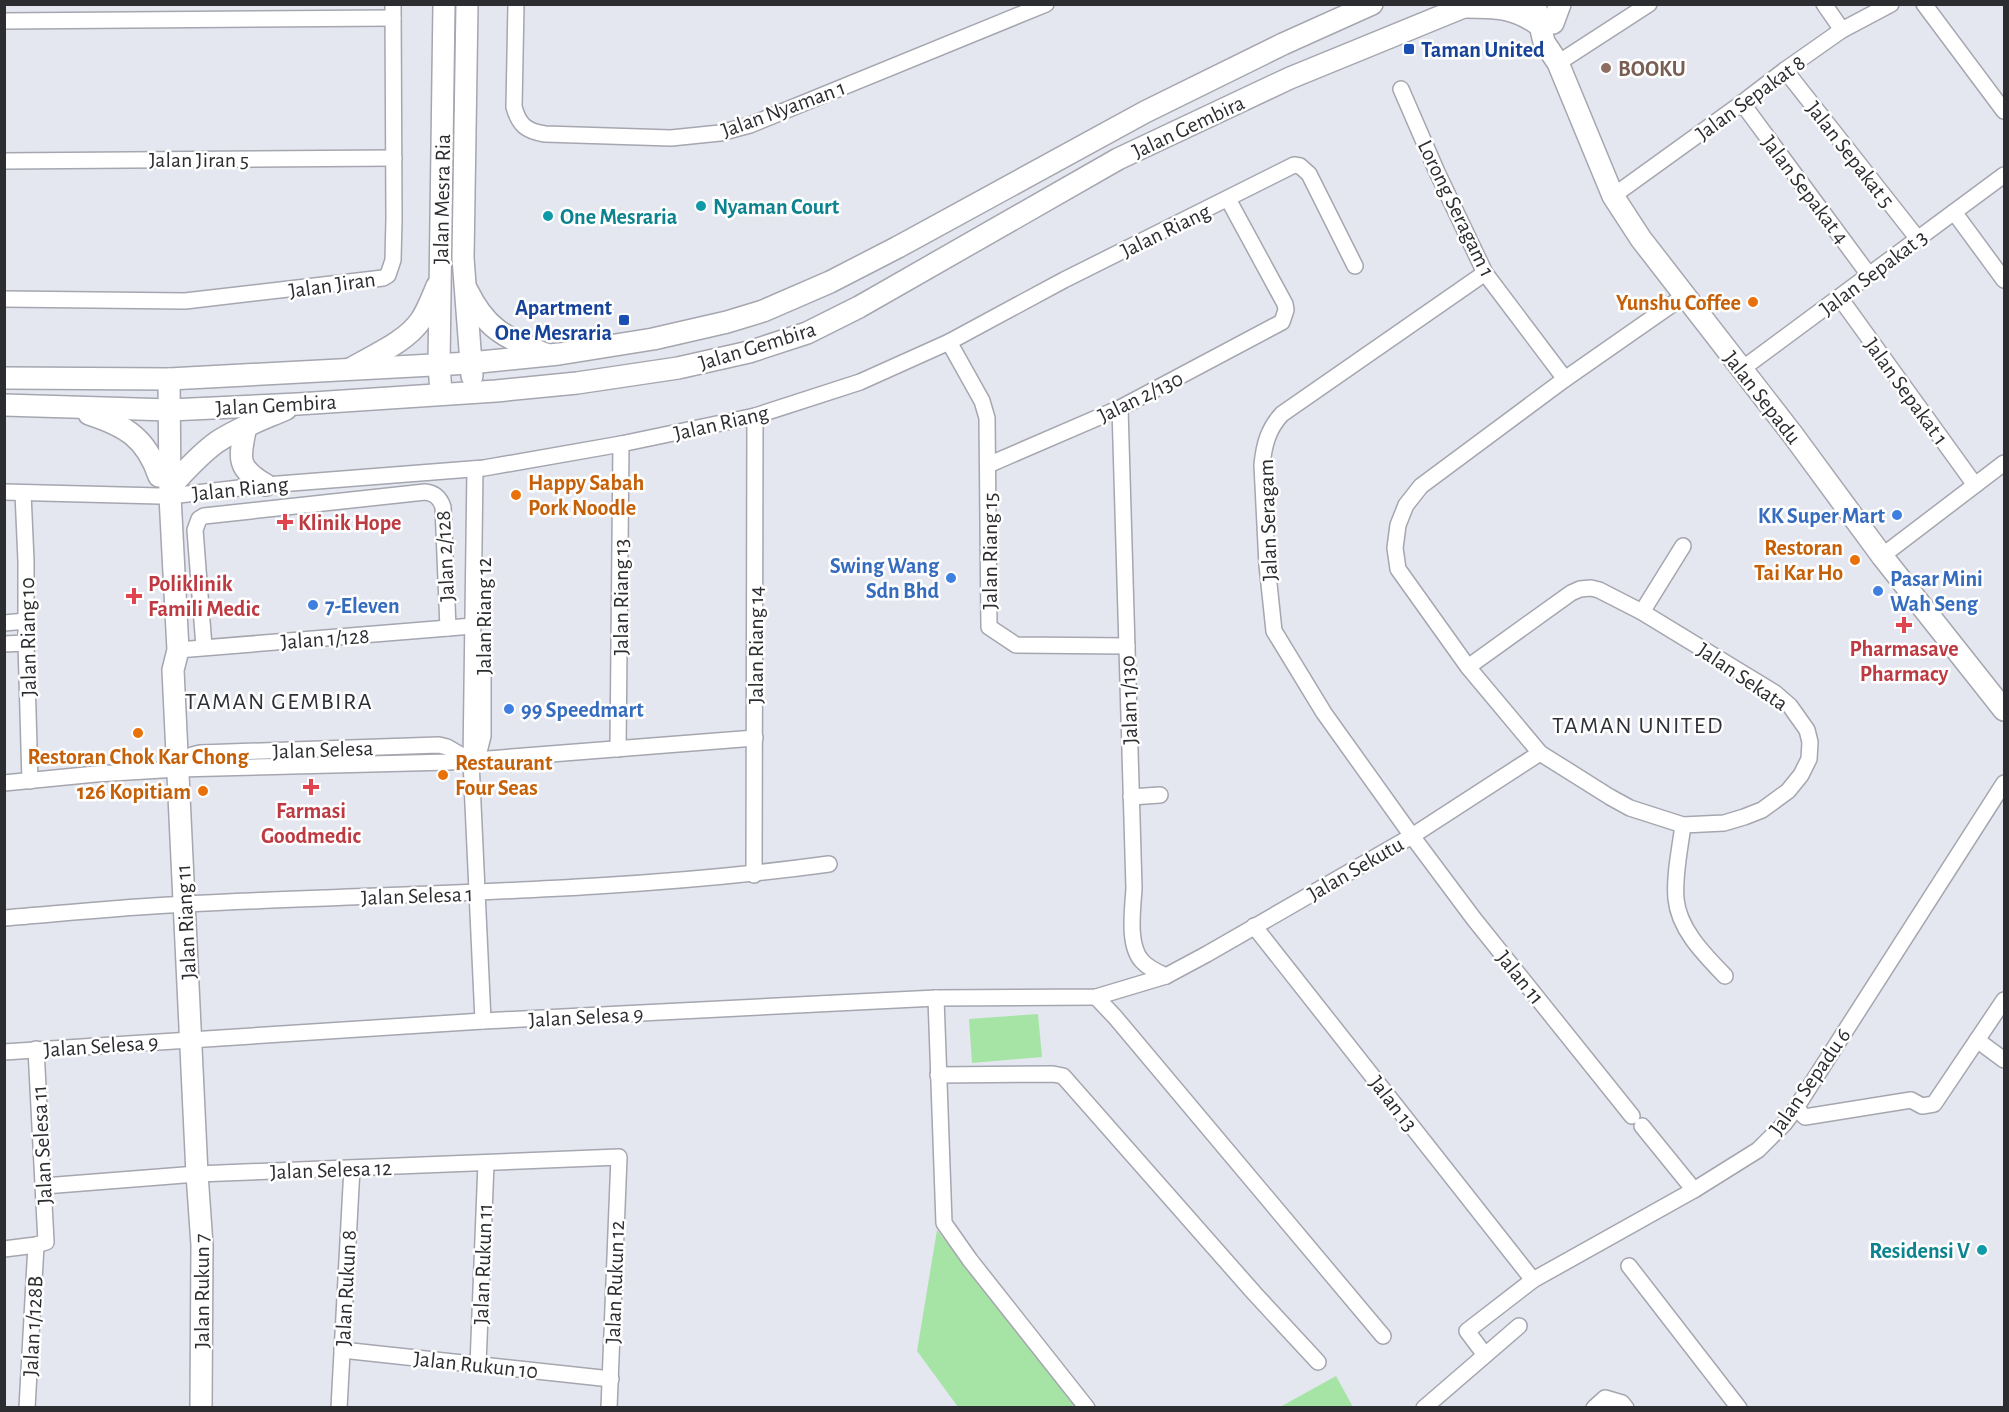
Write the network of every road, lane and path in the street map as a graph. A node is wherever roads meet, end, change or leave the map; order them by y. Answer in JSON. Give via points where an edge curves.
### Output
{"nodes":[{"id":1,"x":444,"y":4,"type":"edge"},
{"id":2,"x":467,"y":4,"type":"edge"},
{"id":3,"x":516,"y":4,"type":"edge"},
{"id":4,"x":1046,"y":4,"type":"edge"},
{"id":5,"x":1372,"y":4,"type":"edge"},
{"id":6,"x":1648,"y":4,"type":"edge"},
{"id":7,"x":1824,"y":4,"type":"edge"},
{"id":8,"x":1891,"y":4,"type":"edge"},
{"id":9,"x":1924,"y":4,"type":"edge"},
{"id":10,"x":1468,"y":6,"type":"edge"},
{"id":11,"x":393,"y":11,"type":"edge"},
{"id":12,"x":1547,"y":12,"type":"edge"},
{"id":13,"x":4,"y":21,"type":"edge"},
{"id":14,"x":1842,"y":30,"type":"junction"},
{"id":15,"x":1558,"y":63,"type":"junction"},
{"id":16,"x":1785,"y":70,"type":"junction"},
{"id":17,"x":1401,"y":89,"type":"dead end"},
{"id":18,"x":1742,"y":103,"type":"junction"},
{"id":19,"x":2004,"y":111,"type":"edge"},
{"id":20,"x":394,"y":158,"type":"junction"},
{"id":21,"x":4,"y":161,"type":"edge"},
{"id":22,"x":2004,"y":175,"type":"edge"},
{"id":23,"x":1613,"y":196,"type":"junction"},
{"id":24,"x":1228,"y":199,"type":"junction"},
{"id":25,"x":1954,"y":212,"type":"junction"},
{"id":26,"x":1918,"y":239,"type":"junction"},
{"id":27,"x":1355,"y":266,"type":"dead end"},
{"id":28,"x":1485,"y":273,"type":"junction"},
{"id":29,"x":441,"y":274,"type":"junction"},
{"id":30,"x":1869,"y":275,"type":"junction"},
{"id":31,"x":2004,"y":280,"type":"edge"},
{"id":32,"x":465,"y":285,"type":"junction"},
{"id":33,"x":1684,"y":296,"type":"junction"},
{"id":34,"x":1840,"y":298,"type":"junction"},
{"id":35,"x":4,"y":299,"type":"edge"},
{"id":36,"x":949,"y":342,"type":"junction"},
{"id":37,"x":547,"y":355,"type":"junction"},
{"id":38,"x":470,"y":363,"type":"junction"},
{"id":39,"x":440,"y":364,"type":"junction"},
{"id":40,"x":1742,"y":369,"type":"junction"},
{"id":41,"x":349,"y":370,"type":"junction"},
{"id":42,"x":4,"y":378,"type":"edge"},
{"id":43,"x":162,"y":379,"type":"junction"},
{"id":44,"x":1565,"y":379,"type":"junction"},
{"id":45,"x":474,"y":392,"type":"junction"},
{"id":46,"x":441,"y":394,"type":"junction"},
{"id":47,"x":298,"y":404,"type":"junction"},
{"id":48,"x":4,"y":405,"type":"edge"},
{"id":49,"x":71,"y":408,"type":"junction"},
{"id":50,"x":1120,"y":408,"type":"junction"},
{"id":51,"x":163,"y":410,"type":"junction"},
{"id":52,"x":755,"y":416,"type":"junction"},
{"id":53,"x":246,"y":427,"type":"junction"},
{"id":54,"x":621,"y":444,"type":"junction"},
{"id":55,"x":2004,"y":463,"type":"edge"},
{"id":56,"x":988,"y":465,"type":"junction"},
{"id":57,"x":479,"y":469,"type":"junction"},
{"id":58,"x":266,"y":484,"type":"junction"},
{"id":59,"x":1975,"y":484,"type":"junction"},
{"id":60,"x":165,"y":489,"type":"junction"},
{"id":61,"x":4,"y":492,"type":"edge"},
{"id":62,"x":23,"y":493,"type":"junction"},
{"id":63,"x":1683,"y":546,"type":"dead end"},
{"id":64,"x":1882,"y":556,"type":"junction"},
{"id":65,"x":1642,"y":612,"type":"junction"},
{"id":66,"x":26,"y":621,"type":"junction"},
{"id":67,"x":4,"y":622,"type":"edge"},
{"id":68,"x":473,"y":626,"type":"junction"},
{"id":69,"x":448,"y":628,"type":"junction"},
{"id":70,"x":26,"y":643,"type":"junction"},
{"id":71,"x":4,"y":644,"type":"edge"},
{"id":72,"x":1127,"y":646,"type":"junction"},
{"id":73,"x":204,"y":647,"type":"junction"},
{"id":74,"x":175,"y":660,"type":"junction"},
{"id":75,"x":1468,"y":667,"type":"junction"},
{"id":76,"x":2004,"y":710,"type":"edge"},
{"id":77,"x":755,"y":738,"type":"junction"},
{"id":78,"x":618,"y":749,"type":"junction"},
{"id":79,"x":1540,"y":753,"type":"junction"},
{"id":80,"x":471,"y":760,"type":"junction"},
{"id":81,"x":178,"y":769,"type":"junction"},
{"id":82,"x":30,"y":781,"type":"junction"},
{"id":83,"x":4,"y":783,"type":"edge"},
{"id":84,"x":2004,"y":783,"type":"edge"},
{"id":85,"x":1160,"y":795,"type":"dead end"},
{"id":86,"x":1131,"y":797,"type":"junction"},
{"id":87,"x":1683,"y":825,"type":"junction"},
{"id":88,"x":1412,"y":836,"type":"junction"},
{"id":89,"x":829,"y":864,"type":"dead end"},
{"id":90,"x":754,"y":874,"type":"junction"},
{"id":91,"x":478,"y":893,"type":"junction"},
{"id":92,"x":184,"y":904,"type":"junction"},
{"id":93,"x":4,"y":918,"type":"edge"},
{"id":94,"x":1254,"y":926,"type":"junction"},
{"id":95,"x":1166,"y":976,"type":"junction"},
{"id":96,"x":1725,"y":976,"type":"dead end"},
{"id":97,"x":1096,"y":997,"type":"junction"},
{"id":98,"x":936,"y":998,"type":"junction"},
{"id":99,"x":2004,"y":1000,"type":"edge"},
{"id":100,"x":483,"y":1021,"type":"junction"},
{"id":101,"x":190,"y":1040,"type":"junction"},
{"id":102,"x":1977,"y":1040,"type":"junction"},
{"id":103,"x":36,"y":1049,"type":"junction"},
{"id":104,"x":4,"y":1052,"type":"edge"},
{"id":105,"x":2004,"y":1060,"type":"edge"},
{"id":106,"x":938,"y":1075,"type":"junction"},
{"id":107,"x":1796,"y":1108,"type":"junction"},
{"id":108,"x":619,"y":1157,"type":"joint"},
{"id":109,"x":486,"y":1163,"type":"junction"},
{"id":110,"x":352,"y":1168,"type":"junction"},
{"id":111,"x":197,"y":1174,"type":"junction"},
{"id":112,"x":44,"y":1186,"type":"junction"},
{"id":113,"x":1694,"y":1190,"type":"junction"},
{"id":114,"x":41,"y":1244,"type":"junction"},
{"id":115,"x":4,"y":1249,"type":"edge"},
{"id":116,"x":1629,"y":1266,"type":"dead end"},
{"id":117,"x":1533,"y":1280,"type":"junction"},
{"id":118,"x":1519,"y":1326,"type":"dead end"},
{"id":119,"x":1383,"y":1336,"type":"dead end"},
{"id":120,"x":342,"y":1350,"type":"junction"},
{"id":121,"x":1485,"y":1355,"type":"junction"},
{"id":122,"x":1318,"y":1362,"type":"dead end"},
{"id":123,"x":478,"y":1365,"type":"junction"},
{"id":124,"x":611,"y":1378,"type":"junction"},
{"id":125,"x":27,"y":1407,"type":"edge"},
{"id":126,"x":201,"y":1407,"type":"edge"},
{"id":127,"x":339,"y":1407,"type":"edge"},
{"id":128,"x":609,"y":1407,"type":"edge"},
{"id":129,"x":1087,"y":1407,"type":"edge"},
{"id":130,"x":1424,"y":1407,"type":"edge"},
{"id":131,"x":1594,"y":1407,"type":"edge"},
{"id":132,"x":1626,"y":1407,"type":"edge"},
{"id":133,"x":1739,"y":1407,"type":"edge"}],
"edges":[{"from":1,"to":29,"type":"main road","name":"Jalan Mesra Ria"},
{"from":2,"to":32,"type":"main road","name":"Jalan Mesra Ria"},
{"from":3,"to":4,"type":"street","name":"Jalan Nyaman 1","via":[[514,107],[523,127],[545,134],[670,138],[720,133],[750,125]]},
{"from":5,"to":37,"type":"main road","name":"Jalan Gembira","via":[[1145,112],[898,247],[763,311],[653,339]]},
{"from":6,"to":15,"type":"street"},
{"from":7,"to":14,"type":"street"},
{"from":8,"to":14,"type":"street","name":"Jalan Sepakat 8"},
{"from":9,"to":19,"type":"street"},
{"from":10,"to":12,"type":"main road","via":[[1502,7],[1531,19]]},
{"from":10,"to":45,"type":"main road","name":"Jalan Gembira","via":[[1290,78],[1118,159],[807,333],[749,352],[678,368],[577,383]]},
{"from":11,"to":13,"type":"street"},
{"from":11,"to":20,"type":"street","name":"Jalan Jiran"},
{"from":12,"to":15,"type":"main road","name":"Jalan Sepadu","via":[[1544,42]]},
{"from":14,"to":16,"type":"street","name":"Jalan Sepakat 8"},
{"from":15,"to":23,"type":"main road","name":"Jalan Sepadu"},
{"from":16,"to":18,"type":"street","name":"Jalan Sepakat 8"},
{"from":16,"to":26,"type":"street","name":"Jalan Sepakat 5"},
{"from":17,"to":28,"type":"street","name":"Lorong Seragam 1"},
{"from":18,"to":23,"type":"street","name":"Jalan Sepakat 8"},
{"from":18,"to":30,"type":"street","name":"Jalan Sepakat 4"},
{"from":20,"to":21,"type":"street","name":"Jalan Jiran 5"},
{"from":20,"to":35,"type":"street","name":"Jalan Jiran","via":[[393,260],[383,278],[185,301]]},
{"from":22,"to":25,"type":"street","name":"Jalan Sepakat 3"},
{"from":23,"to":33,"type":"main road","name":"Jalan Sepadu"},
{"from":24,"to":27,"type":"street","name":"Jalan Riang","via":[[1288,167],[1300,166],[1309,174]]},
{"from":24,"to":36,"type":"street","name":"Jalan Riang"},
{"from":24,"to":50,"type":"street","name":"Jalan 2/130","via":[[1285,304],[1285,316],[1277,326]]},
{"from":25,"to":26,"type":"street","name":"Jalan Sepakat 3"},
{"from":25,"to":31,"type":"street"},
{"from":26,"to":30,"type":"street","name":"Jalan Sepakat 3"},
{"from":28,"to":44,"type":"street","name":"Lorong Seragam 1"},
{"from":28,"to":88,"type":"street","name":"Jalan Seragam","via":[[1282,414],[1273,424],[1263,450],[1274,631],[1324,713]]},
{"from":29,"to":39,"type":"main road","name":"Jalan Mesra Ria"},
{"from":29,"to":41,"type":"main road","via":[[420,322]]},
{"from":30,"to":34,"type":"street","name":"Jalan Sepakat 3"},
{"from":32,"to":37,"type":"main road","via":[[476,308],[491,326],[507,338]]},
{"from":32,"to":38,"type":"main road","name":"Jalan Mesra Ria"},
{"from":33,"to":40,"type":"main road","name":"Jalan Sepadu"},
{"from":33,"to":44,"type":"street","name":"Jalan Sekata"},
{"from":34,"to":40,"type":"street","name":"Jalan Sepakat 3"},
{"from":34,"to":59,"type":"street","name":"Jalan Sepakat 1"},
{"from":36,"to":52,"type":"street","name":"Jalan Riang","via":[[860,382]]},
{"from":36,"to":56,"type":"street","name":"Jalan Riang 15","via":[[985,409]]},
{"from":37,"to":38,"type":"main road","name":"Jalan Gembira"},
{"from":38,"to":39,"type":"main road","name":"Jalan Gembira"},
{"from":38,"to":45,"type":"main road","name":"Jalan Mesra Ria"},
{"from":39,"to":41,"type":"main road","name":"Jalan Gembira"},
{"from":39,"to":46,"type":"main road","name":"Jalan Mesra Ria"},
{"from":40,"to":64,"type":"main road","name":"Jalan Sepadu"},
{"from":41,"to":43,"type":"main road","name":"Jalan Gembira"},
{"from":42,"to":43,"type":"main road","name":"Jalan Gembira"},
{"from":43,"to":51,"type":"main road","name":"Jalan Riang 11"},
{"from":44,"to":75,"type":"street","name":"Jalan Sekata","via":[[1421,486],[1398,525],[1398,569]]},
{"from":45,"to":46,"type":"main road","name":"Jalan Gembira"},
{"from":46,"to":47,"type":"main road","name":"Jalan Gembira"},
{"from":47,"to":51,"type":"main road","name":"Jalan Gembira"},
{"from":47,"to":53,"type":"main road"},
{"from":48,"to":49,"type":"main road","name":"Jalan Gembira"},
{"from":49,"to":51,"type":"main road","name":"Jalan Gembira"},
{"from":49,"to":60,"type":"main road","via":[[112,422],[136,436],[151,456]]},
{"from":50,"to":56,"type":"street","name":"Jalan 2/130"},
{"from":50,"to":72,"type":"street","name":"Jalan 1/130"},
{"from":51,"to":60,"type":"main road","name":"Jalan Riang 11"},
{"from":52,"to":54,"type":"street","name":"Jalan Riang"},
{"from":52,"to":77,"type":"street","name":"Jalan Riang 14"},
{"from":53,"to":58,"type":"main road","via":[[241,448],[244,469]]},
{"from":53,"to":60,"type":"main road","via":[[218,442]]},
{"from":54,"to":57,"type":"street","name":"Jalan Riang"},
{"from":54,"to":78,"type":"street","name":"Jalan Riang 13"},
{"from":55,"to":59,"type":"street"},
{"from":56,"to":72,"type":"street","name":"Jalan Riang 15","via":[[989,627],[1016,645]]},
{"from":57,"to":58,"type":"street","name":"Jalan Riang"},
{"from":57,"to":68,"type":"street","name":"Jalan Riang 12"},
{"from":57,"to":80,"type":"street","name":"Jalan Riang 12","via":[[483,736],[478,753]]},
{"from":58,"to":60,"type":"street","name":"Jalan Riang"},
{"from":59,"to":64,"type":"street"},
{"from":60,"to":62,"type":"street","name":"Jalan Riang"},
{"from":60,"to":74,"type":"main road","name":"Jalan Riang 11","via":[[167,652]]},
{"from":61,"to":62,"type":"street","name":"Jalan Riang"},
{"from":62,"to":66,"type":"street","name":"Jalan Riang 10"},
{"from":63,"to":65,"type":"street"},
{"from":64,"to":76,"type":"main road","name":"Jalan Sepadu"},
{"from":65,"to":75,"type":"street","name":"Jalan Sekata","via":[[1599,590],[1580,589]]},
{"from":65,"to":87,"type":"street","name":"Jalan Sekata","via":[[1775,693],[1799,717],[1810,742],[1809,759],[1801,775],[1788,791],[1762,810],[1724,823]]},
{"from":66,"to":67,"type":"street"},
{"from":66,"to":70,"type":"street","name":"Jalan Riang 10"},
{"from":68,"to":69,"type":"street","name":"Jalan 1/128"},
{"from":68,"to":80,"type":"street","name":"Jalan Riang 12"},
{"from":69,"to":73,"type":"street","name":"Jalan 1/128"},
{"from":69,"to":73,"type":"street","name":"Jalan 2/128","via":[[443,507],[437,496],[425,492],[199,519],[195,530]]},
{"from":70,"to":71,"type":"street"},
{"from":70,"to":82,"type":"street","name":"Jalan Riang 10"},
{"from":72,"to":86,"type":"street","name":"Jalan 1/130"},
{"from":73,"to":74,"type":"street","name":"Jalan 1/128"},
{"from":74,"to":81,"type":"main road","name":"Jalan Riang 11"},
{"from":75,"to":79,"type":"street","name":"Jalan Sekata"},
{"from":77,"to":78,"type":"street","name":"Jalan Selesa"},
{"from":77,"to":90,"type":"street","name":"Jalan Riang 14"},
{"from":78,"to":80,"type":"street","name":"Jalan Selesa"},
{"from":79,"to":87,"type":"street","name":"Jalan Sekata","via":[[1630,808]]},
{"from":79,"to":88,"type":"street","name":"Jalan Sekutu"},
{"from":80,"to":81,"type":"street","name":"Jalan Selesa"},
{"from":80,"to":91,"type":"street","name":"Jalan Riang 12"},
{"from":81,"to":82,"type":"street","name":"Jalan Selesa"},
{"from":81,"to":92,"type":"main road","name":"Jalan Riang 11"},
{"from":82,"to":83,"type":"street","name":"Jalan Selesa"},
{"from":84,"to":107,"type":"street","name":"Jalan Sepadu 6"},
{"from":85,"to":86,"type":"street"},
{"from":86,"to":95,"type":"street","name":"Jalan 1/130","via":[[1133,935],[1142,961]]},
{"from":87,"to":96,"type":"street","via":[[1676,900],[1685,926],[1700,950]]},
{"from":88,"to":94,"type":"street","name":"Jalan Sekutu"},
{"from":88,"to":113,"type":"street","name":"Jalan 11","via":[[1474,919]]},
{"from":89,"to":90,"type":"street","name":"Jalan Selesa 1"},
{"from":90,"to":91,"type":"street","name":"Jalan Selesa 1","via":[[668,883]]},
{"from":91,"to":92,"type":"street","name":"Jalan Selesa 1"},
{"from":91,"to":100,"type":"street","name":"Jalan Riang 12"},
{"from":92,"to":93,"type":"street","name":"Jalan Selesa 1"},
{"from":92,"to":101,"type":"main road","name":"Jalan Riang 11"},
{"from":94,"to":95,"type":"street","name":"Jalan Sekutu"},
{"from":94,"to":117,"type":"street","name":"Jalan 13"},
{"from":95,"to":97,"type":"street","name":"Jalan Selesa 9"},
{"from":97,"to":98,"type":"street","name":"Jalan Selesa 9"},
{"from":97,"to":119,"type":"street"},
{"from":98,"to":100,"type":"street","name":"Jalan Selesa 9"},
{"from":98,"to":106,"type":"street"},
{"from":99,"to":102,"type":"street"},
{"from":100,"to":101,"type":"street","name":"Jalan Selesa 9"},
{"from":101,"to":103,"type":"street","name":"Jalan Selesa 9"},
{"from":101,"to":111,"type":"main road","name":"Jalan Riang 11"},
{"from":102,"to":105,"type":"street"},
{"from":102,"to":107,"type":"street","via":[[1934,1104],[1922,1106],[1911,1100],[1805,1117]]},
{"from":103,"to":104,"type":"street","name":"Jalan Selesa 9"},
{"from":103,"to":112,"type":"street","name":"Jalan Selesa 11"},
{"from":106,"to":122,"type":"street","via":[[1063,1076]]},
{"from":106,"to":129,"type":"street","via":[[945,1226]]},
{"from":107,"to":113,"type":"street","name":"Jalan Sepadu 6","via":[[1758,1150]]},
{"from":108,"to":109,"type":"street","name":"Jalan Selesa 12"},
{"from":108,"to":124,"type":"street","name":"Jalan Rukun 12"},
{"from":109,"to":110,"type":"street","name":"Jalan Selesa 12"},
{"from":109,"to":123,"type":"street","name":"Jalan Rukun 11"},
{"from":110,"to":111,"type":"street","name":"Jalan Selesa 12"},
{"from":110,"to":120,"type":"street","name":"Jalan Rukun 8"},
{"from":111,"to":112,"type":"street","name":"Jalan Selesa 12"},
{"from":111,"to":126,"type":"main road","name":"Jalan Rukun 7","via":[[202,1245]]},
{"from":112,"to":114,"type":"street","name":"Jalan Selesa 11"},
{"from":113,"to":117,"type":"street","name":"Jalan Sepadu 6"},
{"from":114,"to":115,"type":"street"},
{"from":114,"to":125,"type":"street","name":"Jalan 1/128B"},
{"from":116,"to":133,"type":"street"},
{"from":117,"to":121,"type":"street","name":"Jalan Sepadu 6","via":[[1467,1331]]},
{"from":118,"to":121,"type":"street"},
{"from":120,"to":123,"type":"street","name":"Jalan Rukun 10"},
{"from":120,"to":127,"type":"street","name":"Jalan Rukun 8"},
{"from":121,"to":130,"type":"street"},
{"from":123,"to":124,"type":"street","name":"Jalan Rukun 10"},
{"from":124,"to":128,"type":"street","name":"Jalan Rukun 12"},
{"from":131,"to":132,"type":"street","via":[[1605,1398]]}]}
